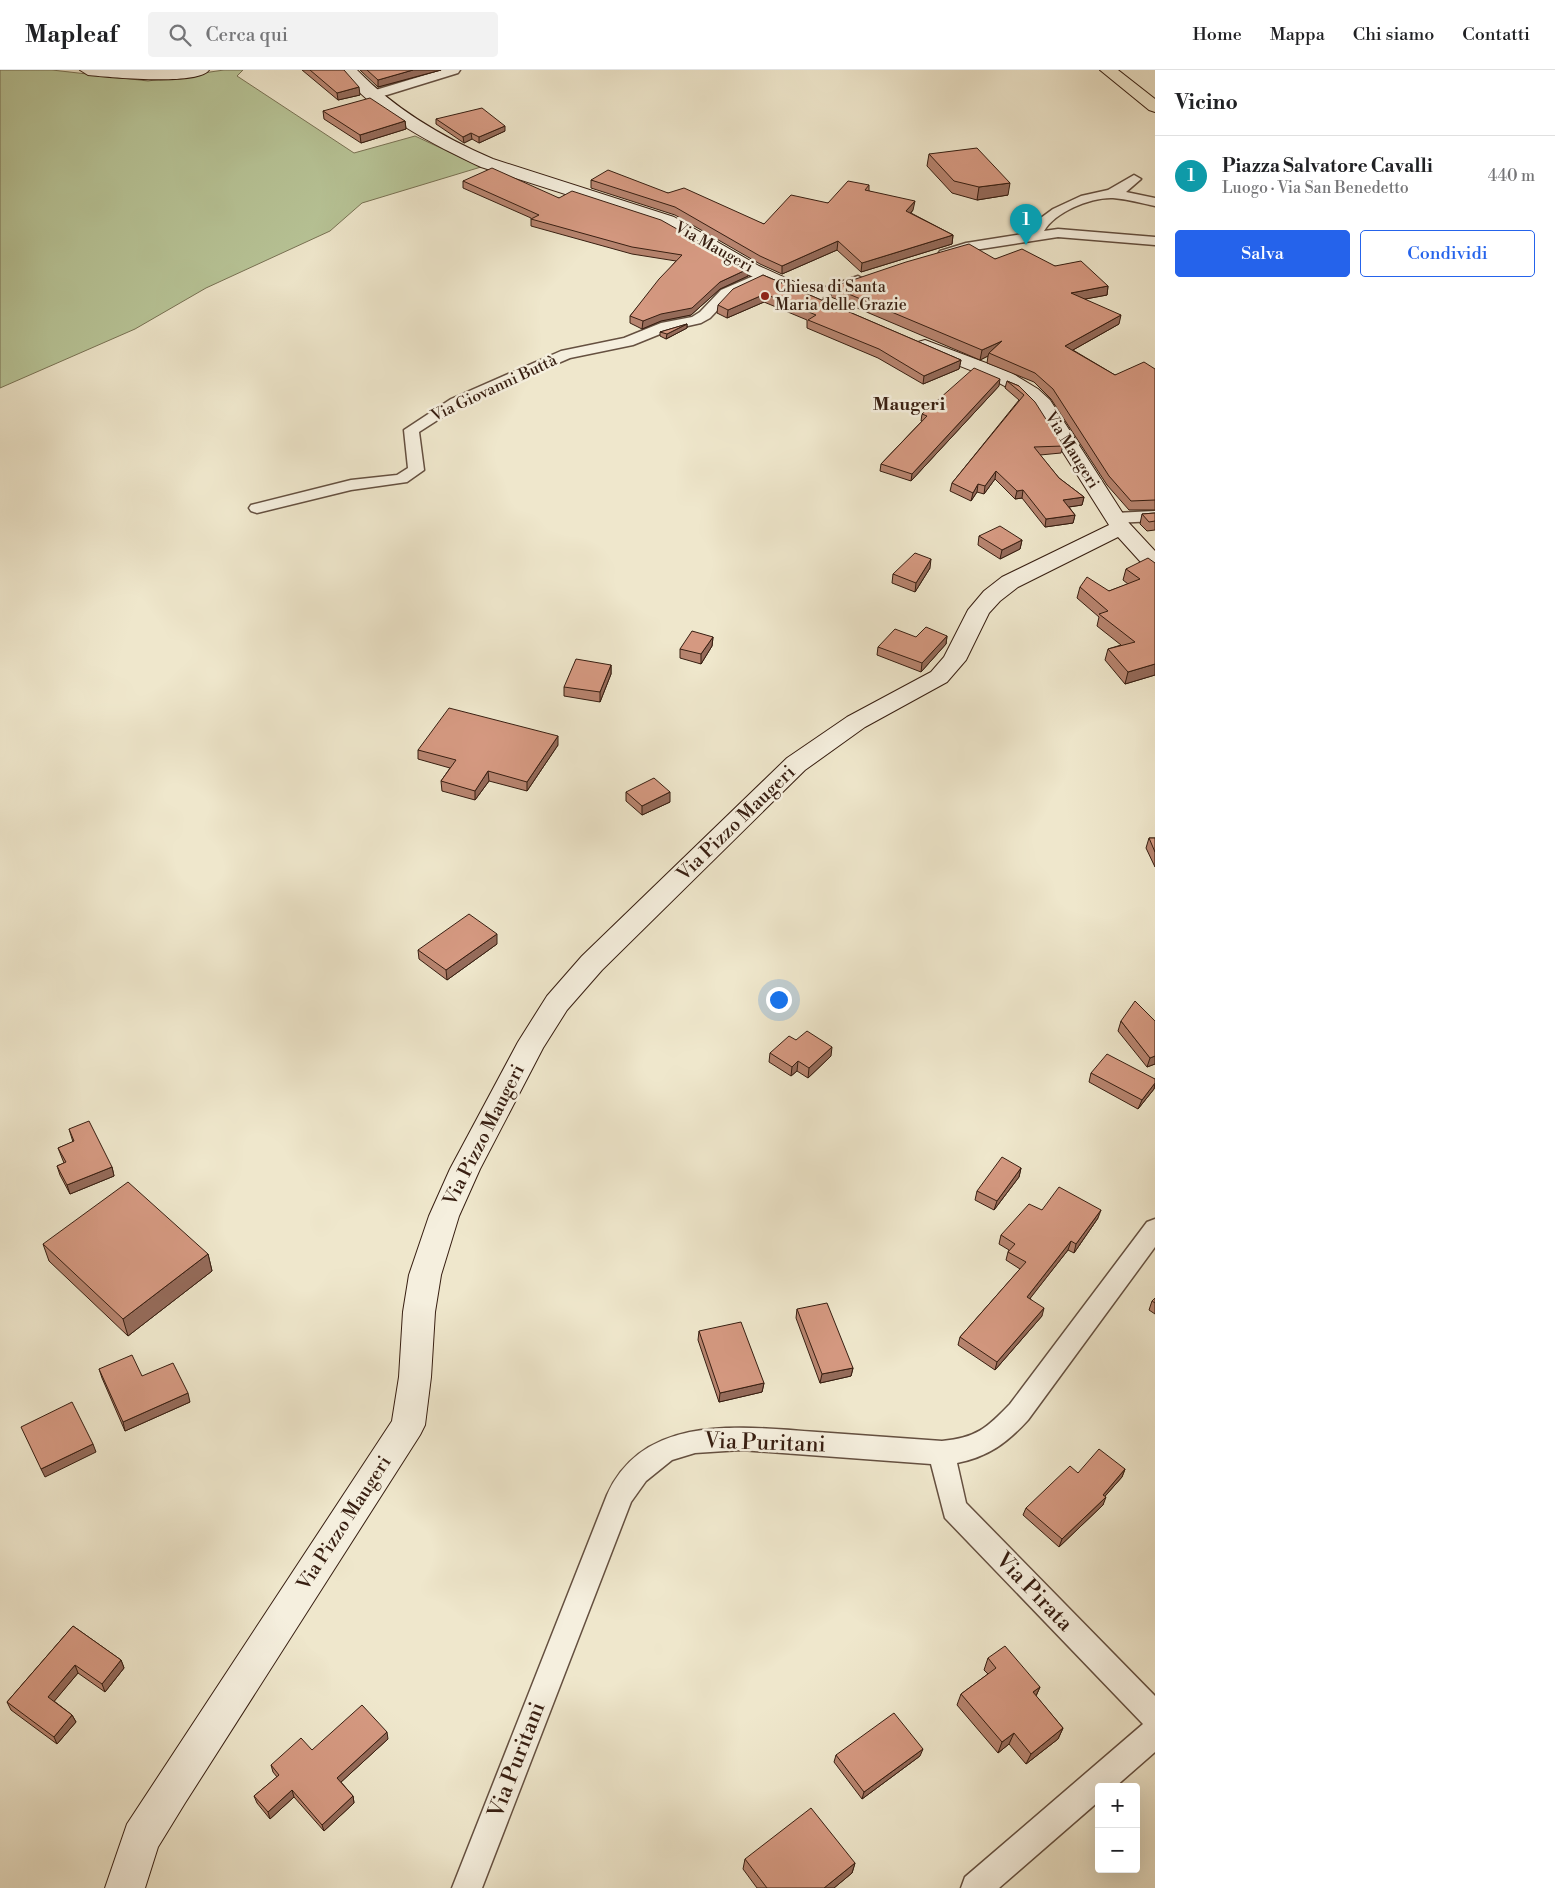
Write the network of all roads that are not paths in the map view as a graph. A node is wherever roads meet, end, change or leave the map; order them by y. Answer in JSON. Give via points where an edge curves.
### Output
{"nodes":[{"id":1,"x":88,"y":70,"type":"edge"},
{"id":2,"x":200,"y":70,"type":"edge"},
{"id":3,"x":348,"y":70,"type":"edge"},
{"id":4,"x":454,"y":70,"type":"edge"},
{"id":5,"x":1108,"y":70,"type":"edge"},
{"id":6,"x":373,"y":95,"type":"junction"},
{"id":7,"x":1155,"y":107,"type":"edge"},
{"id":8,"x":1134,"y":179,"type":"dead end"},
{"id":9,"x":1111,"y":194,"type":"junction"},
{"id":10,"x":1155,"y":202,"type":"edge"},
{"id":11,"x":1035,"y":235,"type":"junction"},
{"id":12,"x":1155,"y":241,"type":"edge"},
{"id":13,"x":929,"y":258,"type":"edge"},
{"id":14,"x":765,"y":275,"type":"junction"},
{"id":15,"x":872,"y":276,"type":"edge"},
{"id":16,"x":811,"y":297,"type":"junction"},
{"id":17,"x":837,"y":308,"type":"edge"},
{"id":18,"x":907,"y":339,"type":"edge"},
{"id":19,"x":257,"y":508,"type":"dead end"},
{"id":20,"x":1155,"y":516,"type":"edge"},
{"id":21,"x":1118,"y":522,"type":"junction"},
{"id":22,"x":1074,"y":552,"type":"junction"},
{"id":23,"x":1149,"y":558,"type":"edge"},
{"id":24,"x":1155,"y":1229,"type":"edge"},
{"id":25,"x":942,"y":1453,"type":"junction"},
{"id":26,"x":1155,"y":1716,"type":"edge"},
{"id":27,"x":1155,"y":1733,"type":"edge"},
{"id":28,"x":125,"y":1888,"type":"edge"},
{"id":29,"x":467,"y":1888,"type":"edge"},
{"id":30,"x":976,"y":1888,"type":"edge"}],
"edges":[{"from":1,"to":2,"type":"street","via":[[152,76]]},
{"from":3,"to":6,"type":"street","name":"Via Maugeri"},
{"from":4,"to":6,"type":"street"},
{"from":5,"to":7,"type":"highway"},
{"from":6,"to":14,"type":"street","name":"Via Maugeri","via":[[460,152],[668,221]]},
{"from":8,"to":9,"type":"street","via":[[1125,188]]},
{"from":9,"to":10,"type":"street"},
{"from":9,"to":11,"type":"street","via":[[1098,195],[1072,205],[1044,222]]},
{"from":11,"to":12,"type":"street","via":[[1064,233]]},
{"from":11,"to":13,"type":"street","via":[[966,247]]},
{"from":14,"to":16,"type":"street","name":"Via Maugeri"},
{"from":14,"to":19,"type":"street","name":"Via Giovanni Buttà","via":[[726,293],[696,320],[666,326],[628,342],[566,354],[456,402],[412,430],[416,470],[408,476],[351,485]]},
{"from":15,"to":16,"type":"street"},
{"from":16,"to":17,"type":"street","name":"Via Maugeri"},
{"from":18,"to":21,"type":"street","name":"Via Maugeri","via":[[1012,381],[1034,394]]},
{"from":20,"to":21,"type":"street"},
{"from":21,"to":22,"type":"street","name":"Via Pizzo Maugeri"},
{"from":21,"to":23,"type":"street","name":"Via Maugeri"},
{"from":22,"to":23,"type":"street","via":[[1111,548]]},
{"from":22,"to":28,"type":"street","name":"Via Pizzo Maugeri","via":[[1010,582],[992,596],[979,610],[962,646],[939,677],[856,722],[796,764],[592,963],[557,1003],[532,1042],[444,1216],[425,1275],[408,1425],[166,1797],[141,1838]]},
{"from":24,"to":25,"type":"street","name":"Via Puritani","via":[[998,1436],[968,1451]]},
{"from":25,"to":26,"type":"street","name":"Via Pirata","via":[[954,1509]]},
{"from":25,"to":29,"type":"street","name":"Via Puritani","via":[[722,1439],[695,1441],[664,1451],[637,1472],[620,1495]]},
{"from":27,"to":30,"type":"street"}]}
